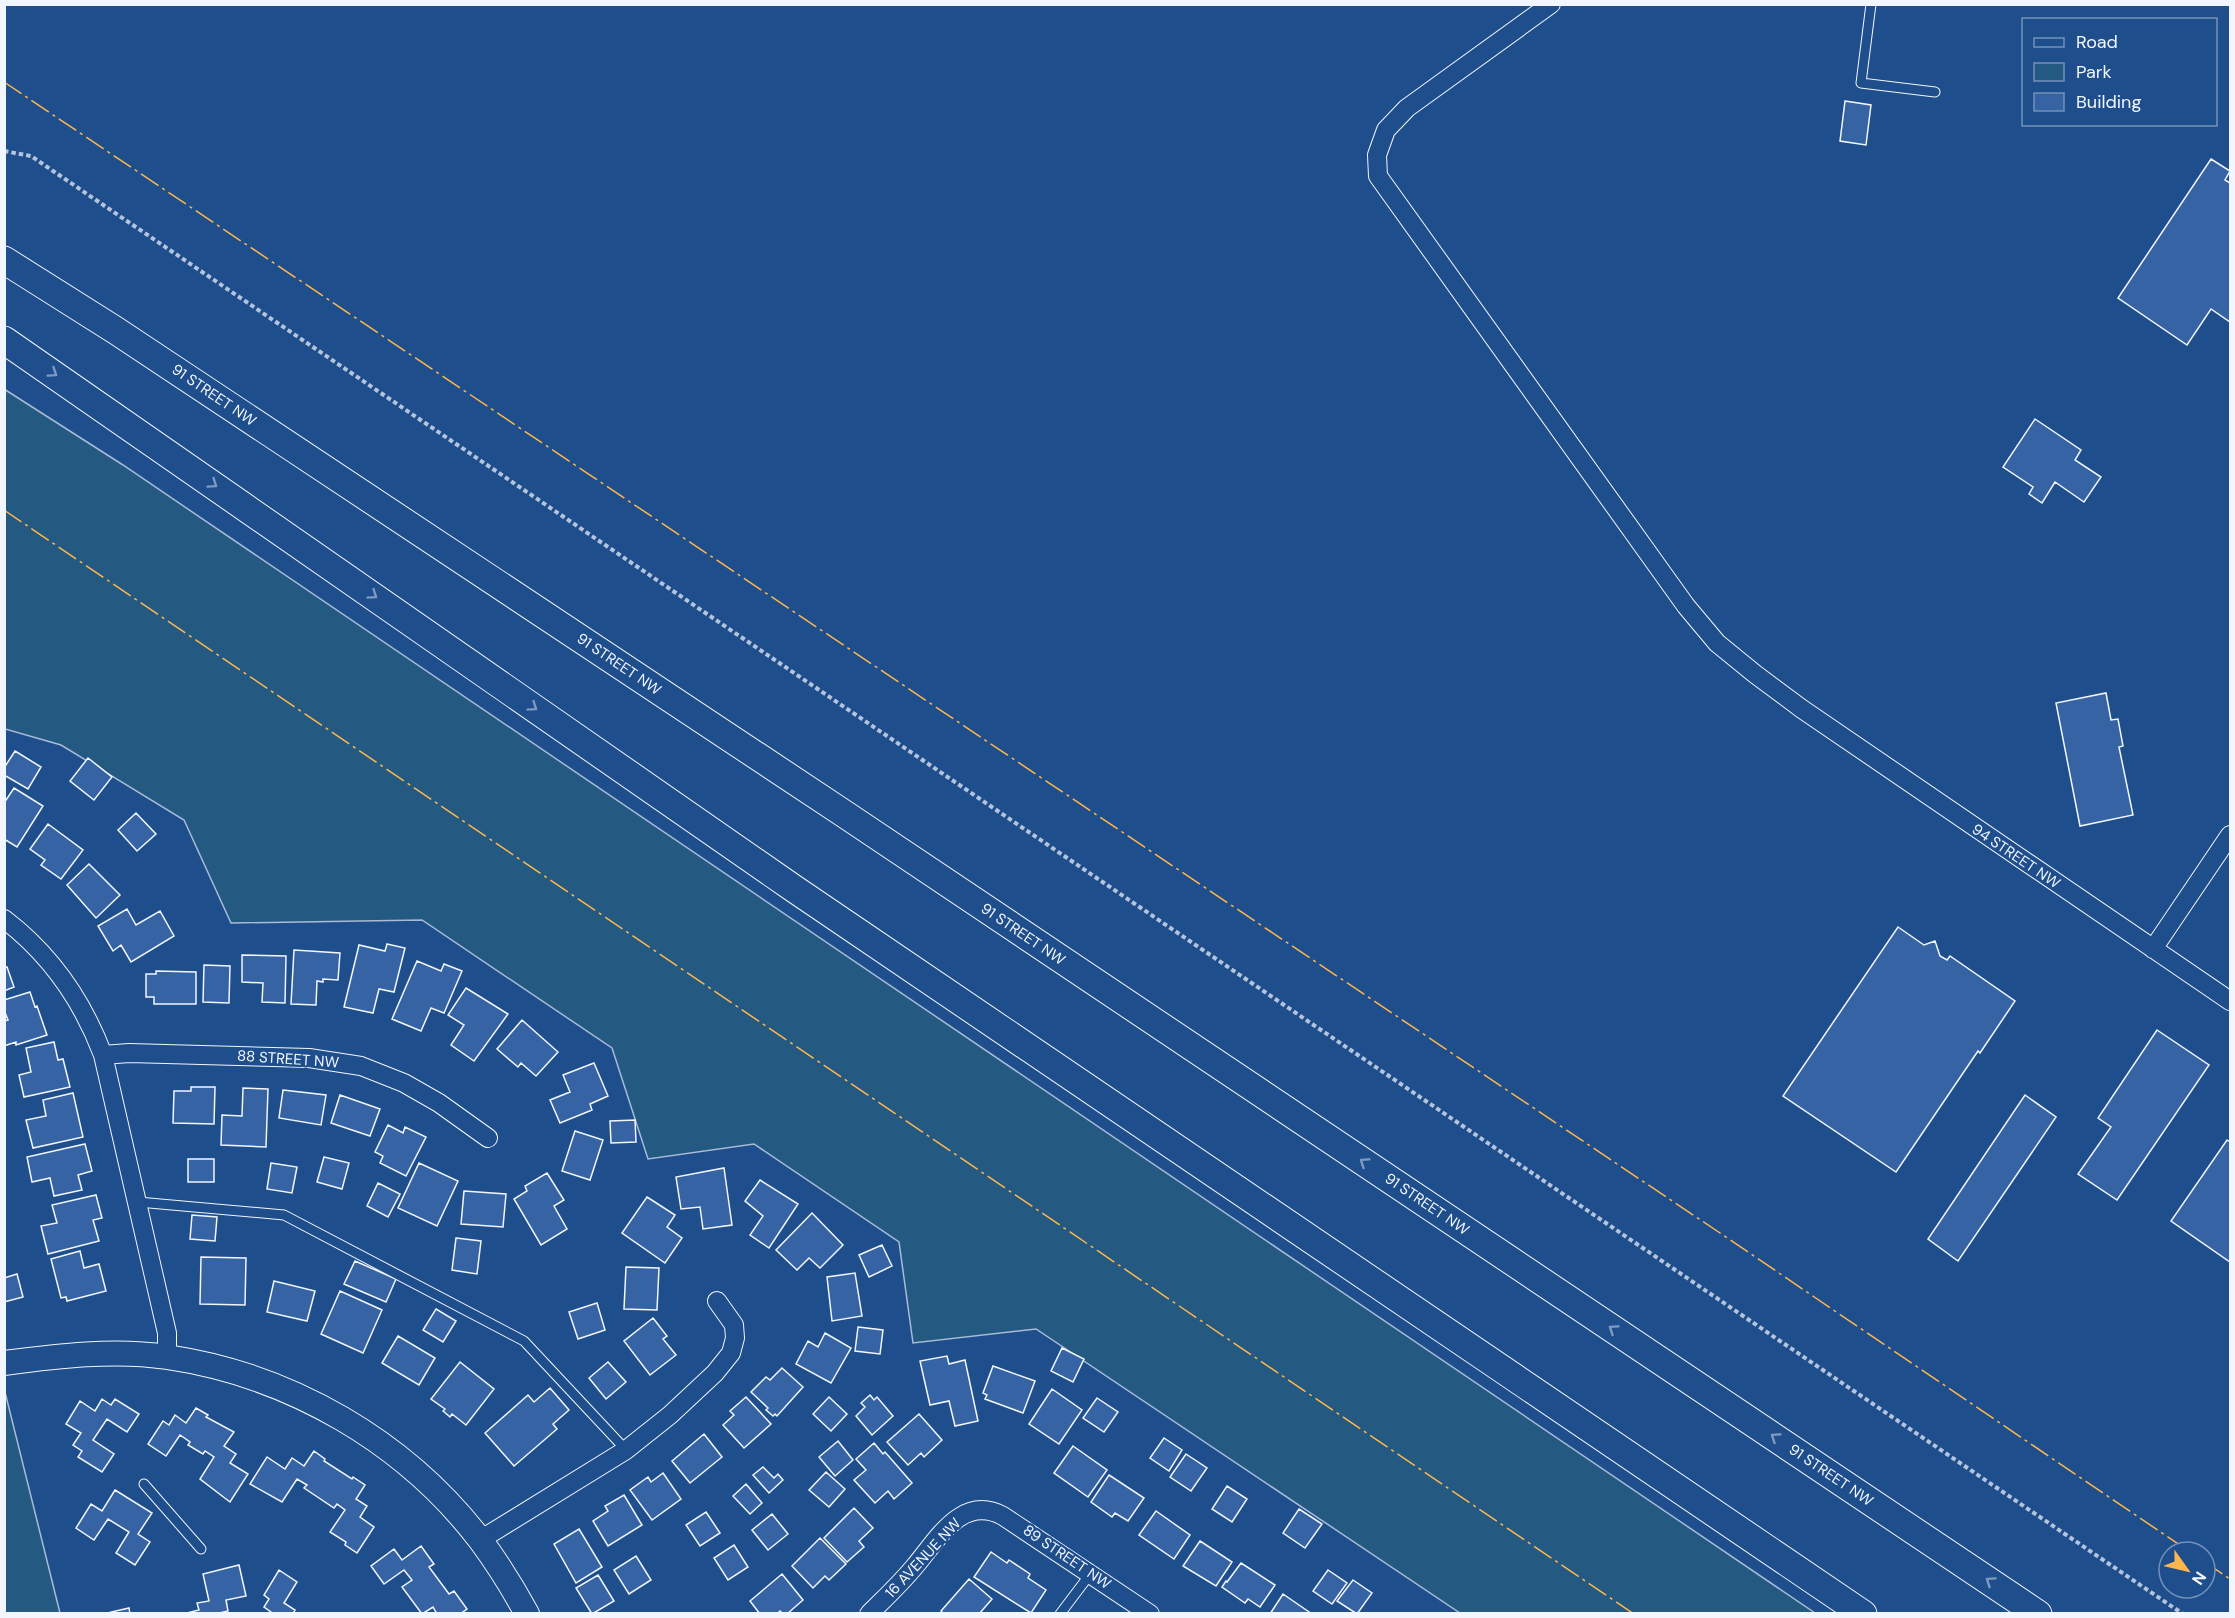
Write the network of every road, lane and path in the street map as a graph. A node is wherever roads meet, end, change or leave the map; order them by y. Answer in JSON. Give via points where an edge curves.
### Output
{"nodes":[{"id":1,"x":1551,"y":4,"type":"edge"},
{"id":2,"x":1871,"y":4,"type":"edge"},
{"id":3,"x":1935,"y":92,"type":"dead end"},
{"id":4,"x":4,"y":151,"type":"edge"},
{"id":5,"x":4,"y":260,"type":"edge"},
{"id":6,"x":4,"y":340,"type":"edge"},
{"id":7,"x":2230,"y":835,"type":"edge"},
{"id":8,"x":4,"y":919,"type":"edge"},
{"id":9,"x":2153,"y":949,"type":"junction"},
{"id":10,"x":2230,"y":1001,"type":"edge"},
{"id":11,"x":103,"y":1055,"type":"junction"},
{"id":12,"x":488,"y":1138,"type":"dead end"},
{"id":13,"x":138,"y":1202,"type":"junction"},
{"id":14,"x":717,"y":1301,"type":"dead end"},
{"id":15,"x":167,"y":1357,"type":"junction"},
{"id":16,"x":4,"y":1363,"type":"edge"},
{"id":17,"x":626,"y":1450,"type":"junction"},
{"id":18,"x":144,"y":1484,"type":"dead end"},
{"id":19,"x":980,"y":1509,"type":"joint"},
{"id":20,"x":480,"y":1540,"type":"junction"},
{"id":21,"x":201,"y":1549,"type":"dead end"},
{"id":22,"x":1091,"y":1573,"type":"junction"},
{"id":23,"x":527,"y":1614,"type":"edge"},
{"id":24,"x":869,"y":1614,"type":"edge"},
{"id":25,"x":1060,"y":1614,"type":"edge"},
{"id":26,"x":1150,"y":1614,"type":"edge"},
{"id":27,"x":1863,"y":1614,"type":"edge"},
{"id":28,"x":2038,"y":1614,"type":"edge"},
{"id":29,"x":2183,"y":1614,"type":"edge"}],
"edges":[{"from":1,"to":9,"type":"street","name":"94 STREET NW","via":[[1407,108],[1386,130],[1377,155],[1377,176],[1686,606],[1718,643],[1802,709]]},
{"from":2,"to":3,"type":"lane","via":[[1861,82]]},
{"from":4,"to":29,"type":"path","via":[[31,156]]},
{"from":28,"to":5,"type":"main road","name":"91 STREET NW","one_way":true,"via":[[840,811],[116,330]]},
{"from":6,"to":27,"type":"main road","one_way":true,"via":[[793,888]]},
{"from":7,"to":9,"type":"street"},
{"from":8,"to":11,"type":"street","via":[[46,959],[72,992]]},
{"from":9,"to":10,"type":"street","name":"94 STREET NW"},
{"from":11,"to":12,"type":"street","name":"88 STREET NW","via":[[309,1058],[362,1066],[439,1103]]},
{"from":11,"to":13,"type":"street"},
{"from":13,"to":15,"type":"street","via":[[167,1333]]},
{"from":13,"to":17,"type":"lane","via":[[284,1215],[524,1341]]},
{"from":14,"to":17,"type":"street","via":[[734,1325],[731,1353],[670,1415]]},
{"from":15,"to":16,"type":"street","via":[[110,1354]]},
{"from":15,"to":20,"type":"street","via":[[250,1378],[330,1412],[408,1464]]},
{"from":17,"to":20,"type":"street"},
{"from":18,"to":21,"type":"lane"},
{"from":19,"to":22,"type":"street","name":"89 STREET NW","via":[[1004,1515]]},
{"from":19,"to":24,"type":"street","name":"16 AVENUE NW","via":[[951,1524]]},
{"from":20,"to":23,"type":"street"},
{"from":22,"to":25,"type":"lane"},
{"from":22,"to":26,"type":"street","name":"89 STREET NW"}]}
